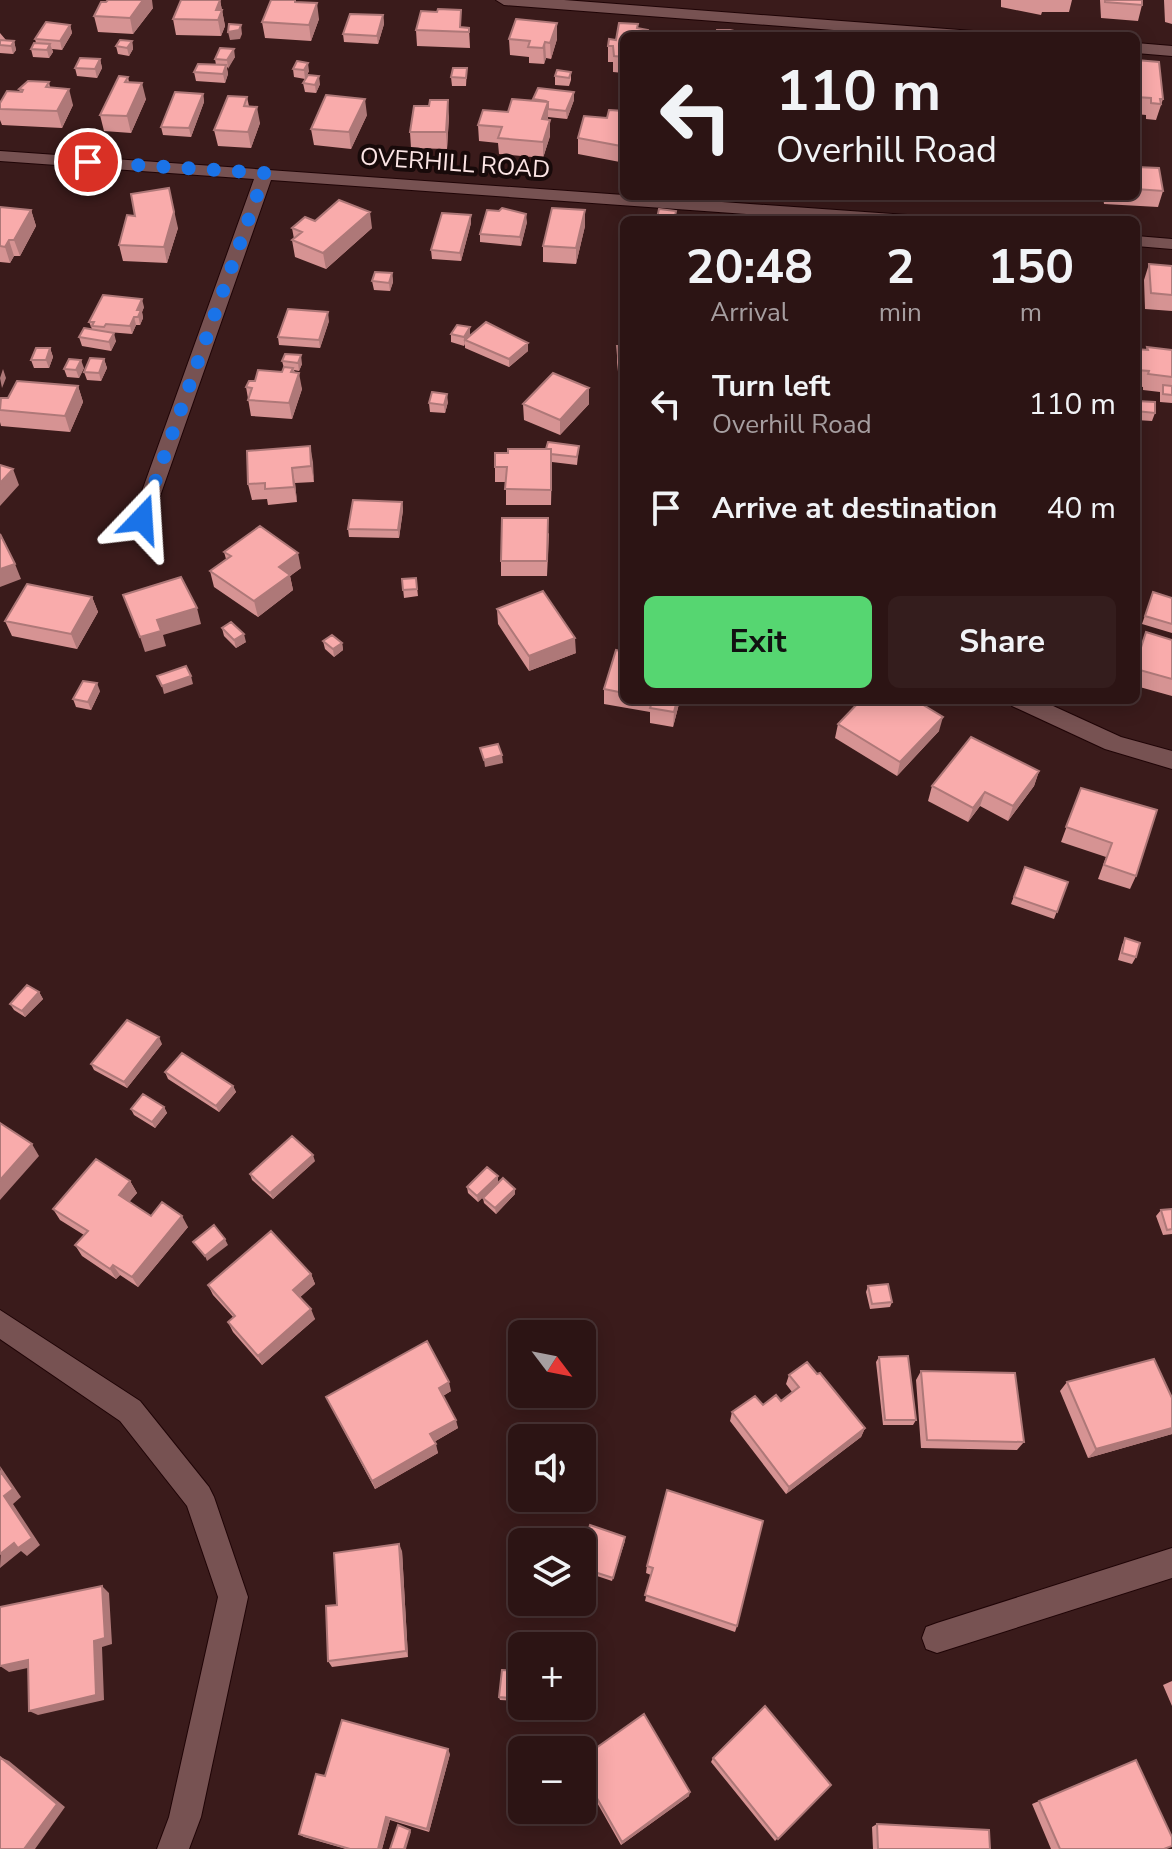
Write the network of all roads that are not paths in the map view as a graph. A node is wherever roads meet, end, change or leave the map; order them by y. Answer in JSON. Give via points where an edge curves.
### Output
{"nodes":[{"id":1,"x":504,"y":0,"type":"edge"},
{"id":2,"x":921,"y":32,"type":"edge"},
{"id":3,"x":1140,"y":48,"type":"edge"},
{"id":4,"x":1172,"y":51,"type":"edge"},
{"id":5,"x":0,"y":156,"type":"edge"},
{"id":6,"x":265,"y":173,"type":"junction"},
{"id":7,"x":620,"y":199,"type":"edge"},
{"id":8,"x":634,"y":200,"type":"edge"},
{"id":9,"x":852,"y":216,"type":"edge"},
{"id":10,"x":1140,"y":241,"type":"edge"},
{"id":11,"x":1172,"y":244,"type":"edge"},
{"id":12,"x":142,"y":519,"type":"dead end"},
{"id":13,"x":1028,"y":704,"type":"edge"},
{"id":14,"x":1172,"y":760,"type":"edge"},
{"id":15,"x":0,"y":1323,"type":"edge"},
{"id":16,"x":1172,"y":1563,"type":"edge"},
{"id":17,"x":937,"y":1638,"type":"dead end"},
{"id":18,"x":173,"y":1849,"type":"edge"}],
"edges":[{"from":1,"to":2,"type":"street"},
{"from":3,"to":4,"type":"street"},
{"from":5,"to":6,"type":"street","name":"OVERHILL ROAD"},
{"from":6,"to":7,"type":"street","name":"OVERHILL ROAD"},
{"from":6,"to":12,"type":"street"},
{"from":8,"to":9,"type":"street","name":"OVERHILL ROAD"},
{"from":10,"to":11,"type":"street"},
{"from":13,"to":14,"type":"street","via":[[1144,755]]},
{"from":15,"to":18,"type":"street","via":[[130,1411],[199,1497],[233,1597],[192,1789]]},
{"from":16,"to":17,"type":"street"}]}
